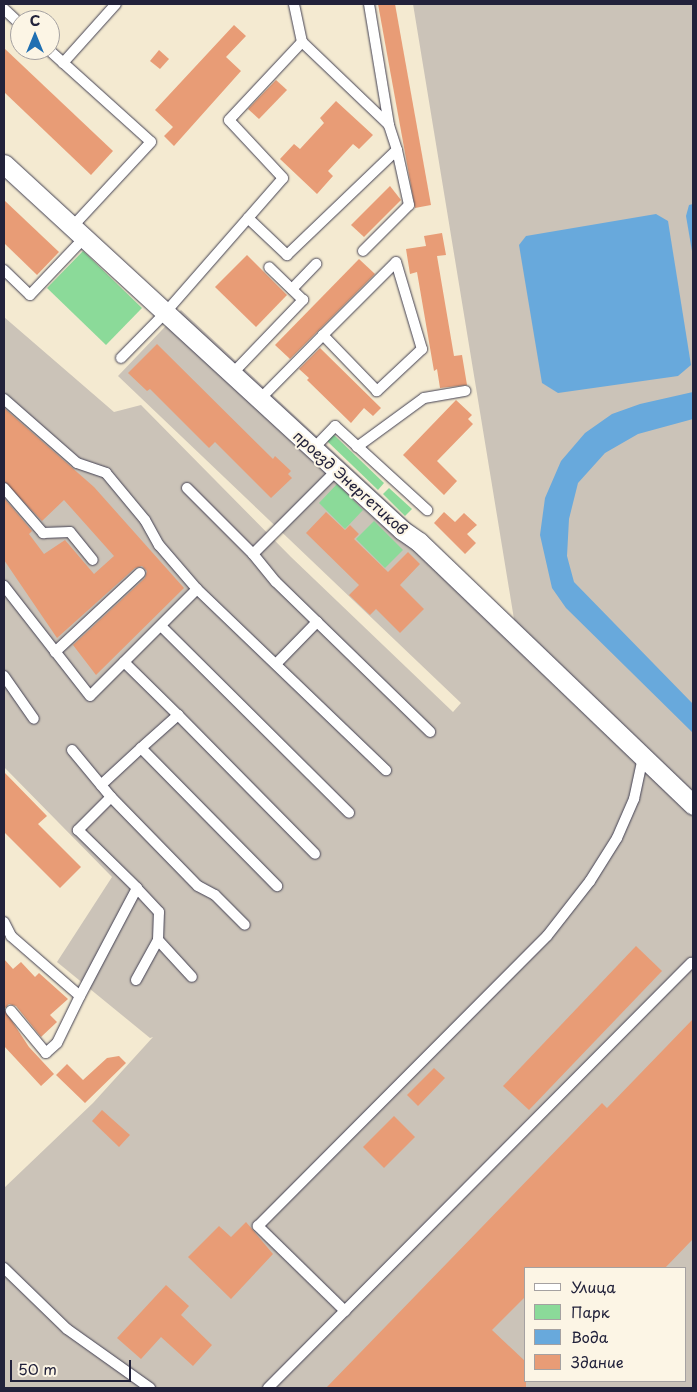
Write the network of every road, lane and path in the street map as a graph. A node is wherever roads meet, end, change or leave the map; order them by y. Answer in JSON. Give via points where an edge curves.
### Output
{"nodes":[{"id":1,"x":116,"y":4,"type":"edge"},
{"id":2,"x":294,"y":4,"type":"edge"},
{"id":3,"x":369,"y":4,"type":"edge"},
{"id":4,"x":302,"y":42,"type":"junction"},
{"id":5,"x":60,"y":60,"type":"edge"},
{"id":6,"x":63,"y":63,"type":"junction"},
{"id":7,"x":389,"y":125,"type":"junction"},
{"id":8,"x":397,"y":150,"type":"junction"},
{"id":9,"x":4,"y":165,"type":"edge"},
{"id":10,"x":248,"y":218,"type":"junction"},
{"id":11,"x":78,"y":233,"type":"junction"},
{"id":12,"x":363,"y":251,"type":"dead end"},
{"id":13,"x":316,"y":264,"type":"dead end"},
{"id":14,"x":269,"y":267,"type":"dead end"},
{"id":15,"x":4,"y":270,"type":"edge"},
{"id":16,"x":292,"y":289,"type":"junction"},
{"id":17,"x":165,"y":313,"type":"junction"},
{"id":18,"x":324,"y":335,"type":"junction"},
{"id":19,"x":121,"y":358,"type":"dead end"},
{"id":20,"x":232,"y":374,"type":"junction"},
{"id":21,"x":465,"y":391,"type":"dead end"},
{"id":22,"x":4,"y":399,"type":"edge"},
{"id":23,"x":260,"y":400,"type":"junction"},
{"id":24,"x":357,"y":447,"type":"junction"},
{"id":25,"x":313,"y":449,"type":"junction"},
{"id":26,"x":337,"y":470,"type":"junction"},
{"id":27,"x":4,"y":488,"type":"edge"},
{"id":28,"x":187,"y":488,"type":"dead end"},
{"id":29,"x":427,"y":510,"type":"dead end"},
{"id":30,"x":253,"y":554,"type":"junction"},
{"id":31,"x":93,"y":560,"type":"dead end"},
{"id":32,"x":140,"y":573,"type":"dead end"},
{"id":33,"x":4,"y":586,"type":"edge"},
{"id":34,"x":197,"y":589,"type":"junction"},
{"id":35,"x":317,"y":622,"type":"junction"},
{"id":36,"x":161,"y":626,"type":"junction"},
{"id":37,"x":55,"y":652,"type":"junction"},
{"id":38,"x":124,"y":662,"type":"junction"},
{"id":39,"x":276,"y":664,"type":"junction"},
{"id":40,"x":4,"y":676,"type":"edge"},
{"id":41,"x":178,"y":715,"type":"junction"},
{"id":42,"x":34,"y":719,"type":"dead end"},
{"id":43,"x":430,"y":732,"type":"dead end"},
{"id":44,"x":141,"y":748,"type":"junction"},
{"id":45,"x":72,"y":750,"type":"dead end"},
{"id":46,"x":643,"y":757,"type":"junction"},
{"id":47,"x":386,"y":770,"type":"dead end"},
{"id":48,"x":102,"y":786,"type":"junction"},
{"id":49,"x":111,"y":797,"type":"junction"},
{"id":50,"x":693,"y":806,"type":"edge"},
{"id":51,"x":349,"y":812,"type":"dead end"},
{"id":52,"x":315,"y":854,"type":"dead end"},
{"id":53,"x":277,"y":886,"type":"dead end"},
{"id":54,"x":137,"y":888,"type":"junction"},
{"id":55,"x":4,"y":922,"type":"edge"},
{"id":56,"x":244,"y":925,"type":"dead end"},
{"id":57,"x":158,"y":940,"type":"junction"},
{"id":58,"x":693,"y":963,"type":"edge"},
{"id":59,"x":192,"y":977,"type":"dead end"},
{"id":60,"x":136,"y":980,"type":"dead end"},
{"id":61,"x":80,"y":996,"type":"junction"},
{"id":62,"x":11,"y":1011,"type":"dead end"},
{"id":63,"x":4,"y":1268,"type":"edge"},
{"id":64,"x":345,"y":1311,"type":"junction"},
{"id":65,"x":150,"y":1388,"type":"edge"},
{"id":66,"x":268,"y":1388,"type":"edge"}],
"edges":[{"from":1,"to":6,"type":"lane"},
{"from":2,"to":4,"type":"lane"},
{"from":3,"to":7,"type":"lane"},
{"from":4,"to":7,"type":"lane"},
{"from":4,"to":10,"type":"lane","via":[[229,120],[283,178]]},
{"from":5,"to":6,"type":"lane"},
{"from":6,"to":11,"type":"lane","via":[[151,142]]},
{"from":7,"to":8,"type":"lane"},
{"from":8,"to":10,"type":"lane","via":[[287,255]]},
{"from":8,"to":12,"type":"lane","via":[[409,206]]},
{"from":9,"to":11,"type":"street","name":"проезд Энергетиков"},
{"from":10,"to":17,"type":"lane"},
{"from":11,"to":15,"type":"lane","via":[[30,295]]},
{"from":11,"to":17,"type":"street","name":"проезд Энергетиков"},
{"from":13,"to":16,"type":"lane"},
{"from":14,"to":16,"type":"lane"},
{"from":16,"to":20,"type":"lane","via":[[303,300]]},
{"from":17,"to":19,"type":"lane"},
{"from":17,"to":20,"type":"street","name":"проезд Энергетиков"},
{"from":18,"to":18,"type":"lane","via":[[376,282],[396,262],[422,349],[376,391]]},
{"from":18,"to":23,"type":"lane"},
{"from":20,"to":23,"type":"street","name":"проезд Энергетиков"},
{"from":21,"to":24,"type":"lane","via":[[424,398]]},
{"from":22,"to":34,"type":"lane","via":[[77,463],[106,473],[145,520],[159,545]]},
{"from":23,"to":25,"type":"street","name":"проезд Энергетиков"},
{"from":24,"to":25,"type":"lane","via":[[335,426]]},
{"from":24,"to":29,"type":"lane"},
{"from":25,"to":26,"type":"street","name":"проезд Энергетиков"},
{"from":26,"to":30,"type":"lane"},
{"from":26,"to":46,"type":"street","name":"проезд Энергетиков","via":[[419,542]]},
{"from":27,"to":31,"type":"lane","via":[[43,533],[70,532]]},
{"from":28,"to":30,"type":"lane"},
{"from":30,"to":35,"type":"lane"},
{"from":32,"to":37,"type":"lane"},
{"from":33,"to":37,"type":"lane"},
{"from":34,"to":36,"type":"lane"},
{"from":34,"to":39,"type":"lane"},
{"from":35,"to":39,"type":"lane"},
{"from":35,"to":43,"type":"lane"},
{"from":36,"to":38,"type":"lane"},
{"from":36,"to":51,"type":"lane"},
{"from":37,"to":38,"type":"lane","via":[[90,696]]},
{"from":38,"to":41,"type":"lane"},
{"from":39,"to":47,"type":"lane"},
{"from":40,"to":42,"type":"lane"},
{"from":41,"to":44,"type":"lane"},
{"from":41,"to":52,"type":"lane"},
{"from":44,"to":48,"type":"lane"},
{"from":44,"to":53,"type":"lane"},
{"from":45,"to":48,"type":"lane"},
{"from":46,"to":50,"type":"street","name":"проезд Энергетиков"},
{"from":46,"to":64,"type":"lane","via":[[634,799],[617,838],[590,881],[547,936],[258,1226]]},
{"from":48,"to":49,"type":"lane"},
{"from":49,"to":54,"type":"lane","via":[[78,830]]},
{"from":49,"to":56,"type":"lane","via":[[198,886],[215,896]]},
{"from":54,"to":57,"type":"lane","via":[[159,912]]},
{"from":54,"to":61,"type":"lane"},
{"from":55,"to":61,"type":"lane","via":[[10,936]]},
{"from":57,"to":59,"type":"lane"},
{"from":57,"to":60,"type":"lane"},
{"from":58,"to":64,"type":"lane"},
{"from":61,"to":62,"type":"lane","via":[[57,1044],[46,1053]]},
{"from":63,"to":65,"type":"lane","via":[[67,1329]]},
{"from":64,"to":66,"type":"lane"}]}
